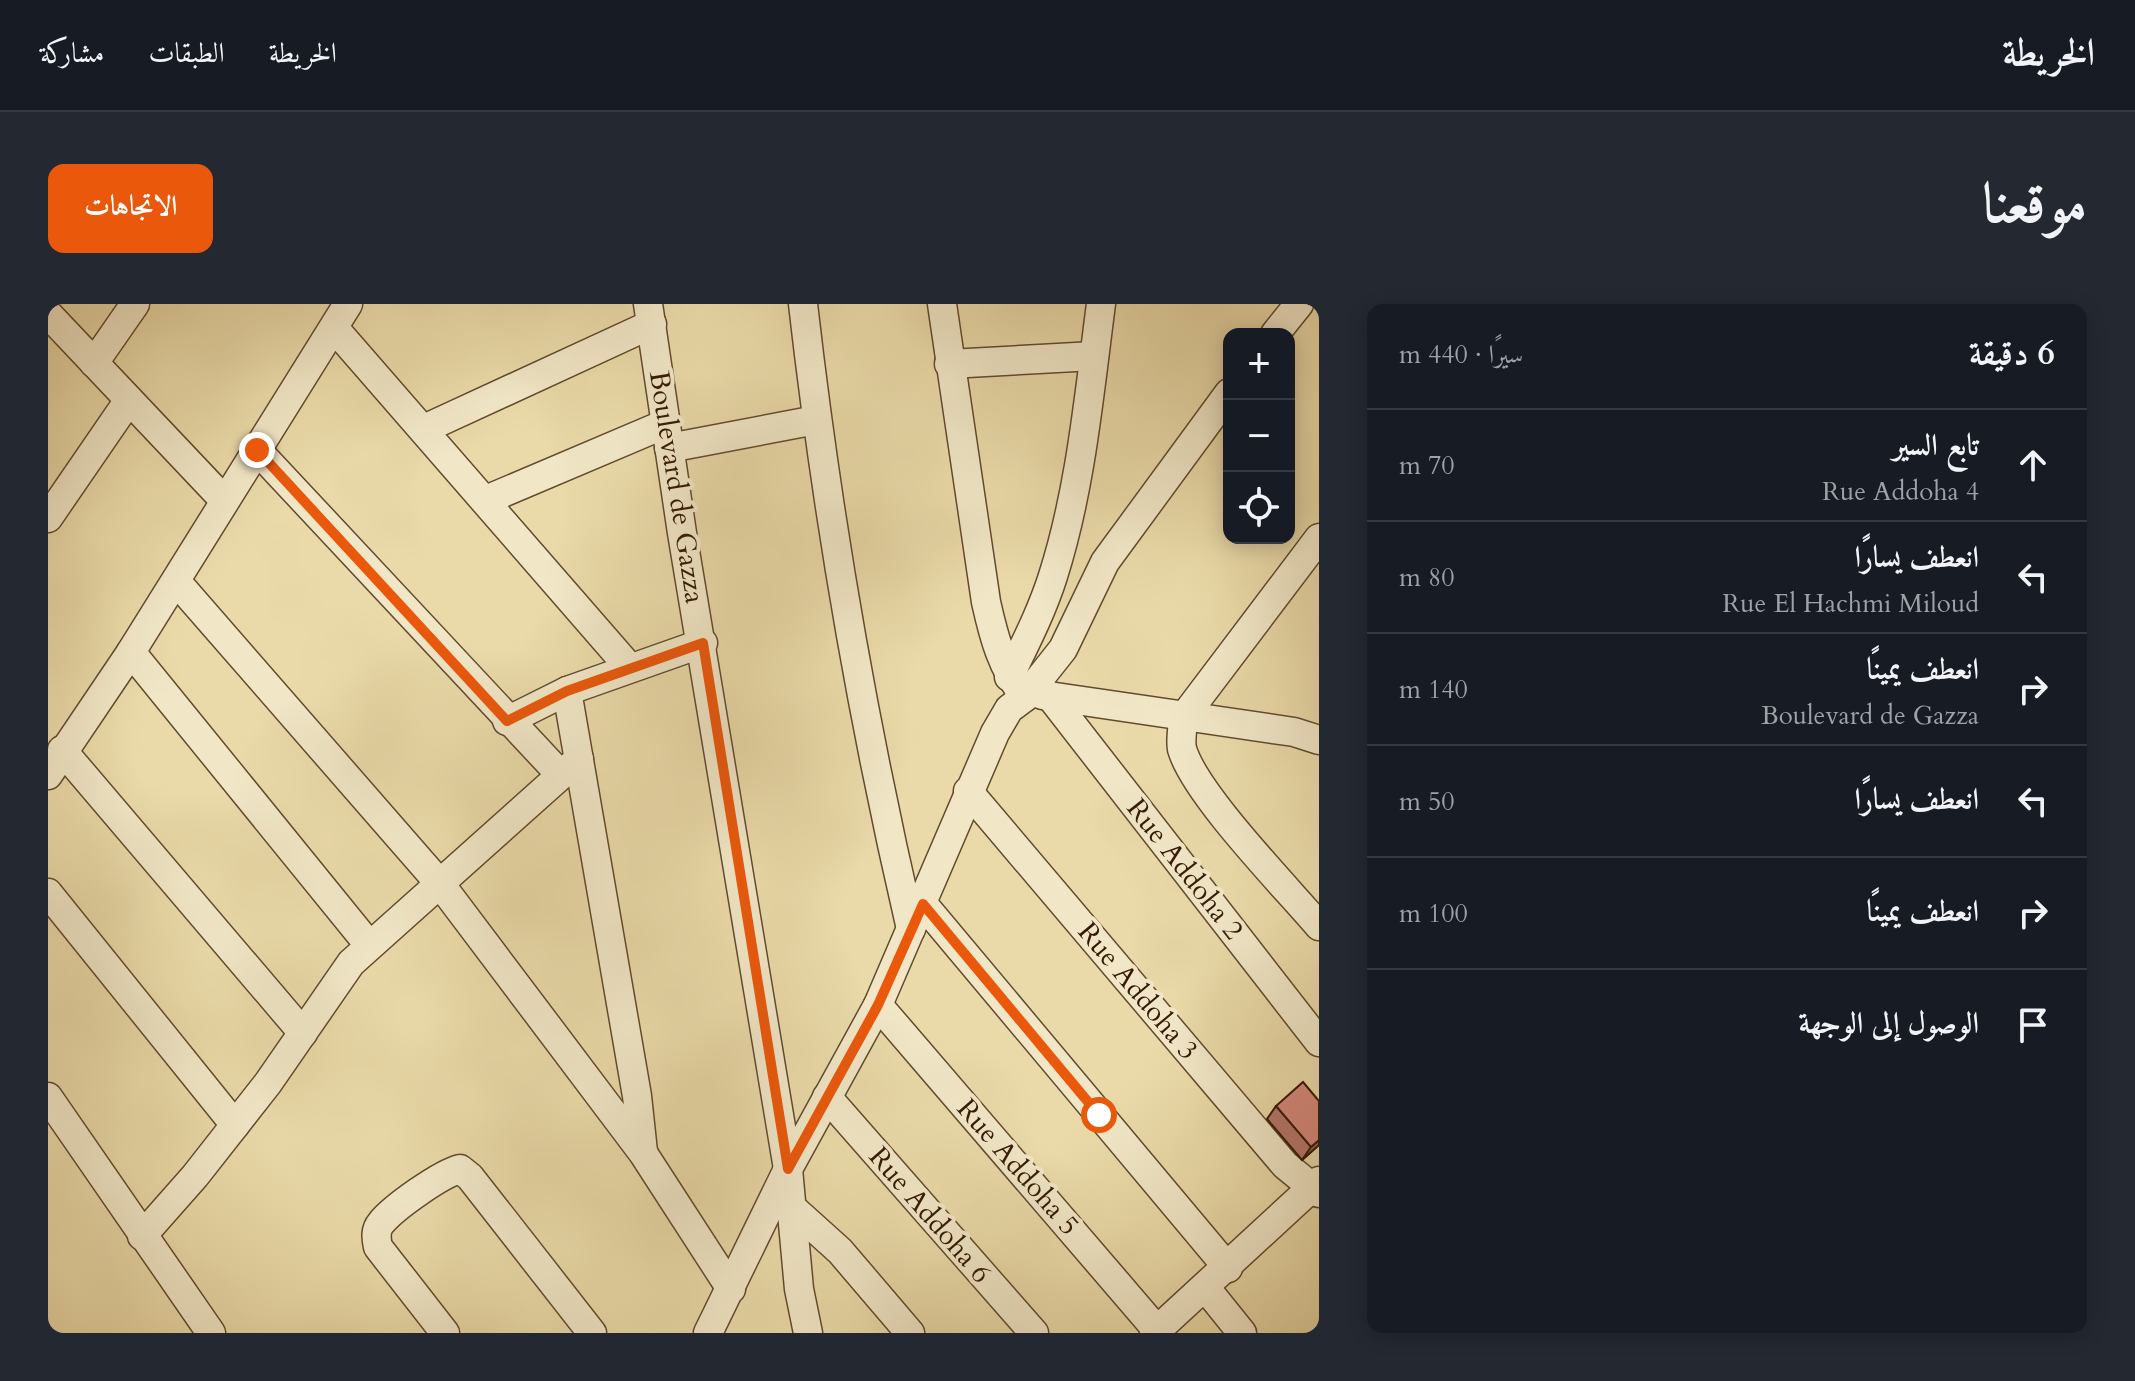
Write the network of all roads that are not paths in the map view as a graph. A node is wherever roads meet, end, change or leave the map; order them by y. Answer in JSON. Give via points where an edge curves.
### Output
{"nodes":[{"id":1,"x":135,"y":304,"type":"edge"},
{"id":2,"x":803,"y":304,"type":"edge"},
{"id":3,"x":942,"y":304,"type":"edge"},
{"id":4,"x":1101,"y":304,"type":"edge"},
{"id":5,"x":1299,"y":304,"type":"edge"},
{"id":6,"x":48,"y":314,"type":"edge"},
{"id":7,"x":650,"y":314,"type":"edge"},
{"id":8,"x":342,"y":316,"type":"edge"},
{"id":9,"x":1280,"y":328,"type":"edge"},
{"id":10,"x":1094,"y":356,"type":"junction"},
{"id":11,"x":94,"y":363,"type":"junction"},
{"id":12,"x":949,"y":364,"type":"junction"},
{"id":13,"x":129,"y":400,"type":"junction"},
{"id":14,"x":1224,"y":400,"type":"edge"},
{"id":15,"x":816,"y":420,"type":"junction"},
{"id":16,"x":424,"y":429,"type":"junction"},
{"id":17,"x":667,"y":436,"type":"junction"},
{"id":18,"x":257,"y":450,"type":"junction"},
{"id":19,"x":224,"y":500,"type":"junction"},
{"id":20,"x":486,"y":500,"type":"junction"},
{"id":21,"x":48,"y":518,"type":"edge"},
{"id":22,"x":1319,"y":538,"type":"edge"},
{"id":23,"x":176,"y":581,"type":"junction"},
{"id":24,"x":703,"y":643,"type":"junction"},
{"id":25,"x":131,"y":652,"type":"junction"},
{"id":26,"x":629,"y":667,"type":"junction"},
{"id":27,"x":1028,"y":690,"type":"junction"},
{"id":28,"x":567,"y":691,"type":"junction"},
{"id":29,"x":1183,"y":718,"type":"junction"},
{"id":30,"x":507,"y":721,"type":"junction"},
{"id":31,"x":1319,"y":740,"type":"edge"},
{"id":32,"x":62,"y":750,"type":"junction"},
{"id":33,"x":569,"y":766,"type":"junction"},
{"id":34,"x":48,"y":775,"type":"edge"},
{"id":35,"x":968,"y":791,"type":"junction"},
{"id":36,"x":441,"y":885,"type":"junction"},
{"id":37,"x":48,"y":893,"type":"edge"},
{"id":38,"x":917,"y":916,"type":"junction"},
{"id":39,"x":1319,"y":926,"type":"edge"},
{"id":40,"x":369,"y":945,"type":"junction"},
{"id":41,"x":878,"y":1005,"type":"junction"},
{"id":42,"x":303,"y":1033,"type":"junction"},
{"id":43,"x":1319,"y":1042,"type":"edge"},
{"id":44,"x":48,"y":1097,"type":"edge"},
{"id":45,"x":827,"y":1097,"type":"junction"},
{"id":46,"x":235,"y":1125,"type":"junction"},
{"id":47,"x":643,"y":1153,"type":"junction"},
{"id":48,"x":788,"y":1169,"type":"junction"},
{"id":49,"x":1317,"y":1187,"type":"edge"},
{"id":50,"x":790,"y":1206,"type":"junction"},
{"id":51,"x":142,"y":1236,"type":"junction"},
{"id":52,"x":1228,"y":1268,"type":"junction"},
{"id":53,"x":1205,"y":1287,"type":"junction"},
{"id":54,"x":731,"y":1289,"type":"junction"},
{"id":55,"x":1155,"y":1331,"type":"edge"},
{"id":56,"x":211,"y":1333,"type":"edge"},
{"id":57,"x":445,"y":1333,"type":"edge"},
{"id":58,"x":592,"y":1333,"type":"edge"},
{"id":59,"x":708,"y":1333,"type":"edge"},
{"id":60,"x":808,"y":1333,"type":"edge"},
{"id":61,"x":910,"y":1333,"type":"edge"},
{"id":62,"x":1034,"y":1333,"type":"edge"},
{"id":63,"x":1242,"y":1333,"type":"edge"}],
"edges":[{"from":1,"to":11,"type":"street"},
{"from":2,"to":15,"type":"street"},
{"from":3,"to":12,"type":"street","name":"Rue Addoha 2"},
{"from":4,"to":10,"type":"street"},
{"from":5,"to":9,"type":"street"},
{"from":6,"to":11,"type":"street"},
{"from":7,"to":16,"type":"street"},
{"from":7,"to":17,"type":"street","name":"Boulevard de Gazza"},
{"from":8,"to":16,"type":"street"},
{"from":8,"to":18,"type":"street"},
{"from":10,"to":12,"type":"street"},
{"from":10,"to":27,"type":"street","via":[[1085,426]]},
{"from":11,"to":13,"type":"street"},
{"from":12,"to":27,"type":"street","name":"Rue Addoha 2","via":[[996,646]]},
{"from":13,"to":19,"type":"street"},
{"from":13,"to":21,"type":"street"},
{"from":14,"to":27,"type":"street","via":[[1125,532],[1063,649]]},
{"from":15,"to":17,"type":"street"},
{"from":15,"to":38,"type":"street","via":[[860,685]]},
{"from":16,"to":20,"type":"street"},
{"from":17,"to":20,"type":"street"},
{"from":17,"to":24,"type":"street","name":"Boulevard de Gazza"},
{"from":18,"to":19,"type":"street"},
{"from":18,"to":30,"type":"street"},
{"from":19,"to":23,"type":"street"},
{"from":20,"to":26,"type":"street"},
{"from":22,"to":29,"type":"street"},
{"from":23,"to":25,"type":"street"},
{"from":23,"to":36,"type":"street"},
{"from":24,"to":26,"type":"street"},
{"from":24,"to":48,"type":"street","name":"Boulevard de Gazza"},
{"from":25,"to":32,"type":"street"},
{"from":25,"to":40,"type":"street"},
{"from":26,"to":28,"type":"street"},
{"from":27,"to":29,"type":"street"},
{"from":27,"to":35,"type":"street","via":[[1009,709]]},
{"from":27,"to":43,"type":"street","name":"Rue Addoha 2"},
{"from":28,"to":30,"type":"street"},
{"from":28,"to":33,"type":"street"},
{"from":29,"to":31,"type":"street"},
{"from":29,"to":39,"type":"street","via":[[1181,745],[1190,768]]},
{"from":30,"to":33,"type":"street"},
{"from":32,"to":34,"type":"street"},
{"from":32,"to":42,"type":"street"},
{"from":33,"to":36,"type":"street"},
{"from":33,"to":47,"type":"street","via":[[637,1096]]},
{"from":35,"to":38,"type":"street"},
{"from":35,"to":49,"type":"street","name":"Rue Addoha 3","via":[[1285,1165]]},
{"from":36,"to":40,"type":"street"},
{"from":36,"to":47,"type":"street"},
{"from":37,"to":46,"type":"street"},
{"from":38,"to":41,"type":"street"},
{"from":38,"to":52,"type":"street"},
{"from":40,"to":42,"type":"street"},
{"from":41,"to":45,"type":"street"},
{"from":41,"to":55,"type":"street","name":"Rue Addoha 5"},
{"from":42,"to":46,"type":"street"},
{"from":44,"to":51,"type":"street"},
{"from":45,"to":48,"type":"street"},
{"from":45,"to":62,"type":"street","name":"Rue Addoha 6"},
{"from":46,"to":51,"type":"street"},
{"from":47,"to":54,"type":"street"},
{"from":48,"to":50,"type":"street","name":"Boulevard de Gazza"},
{"from":48,"to":54,"type":"street"},
{"from":49,"to":52,"type":"street"},
{"from":50,"to":60,"type":"street","name":"Boulevard de Gazza"},
{"from":50,"to":61,"type":"street","via":[[840,1251]]},
{"from":51,"to":56,"type":"street"},
{"from":52,"to":53,"type":"street"},
{"from":53,"to":55,"type":"street"},
{"from":53,"to":63,"type":"street"},
{"from":54,"to":59,"type":"street"},
{"from":57,"to":58,"type":"street","via":[[376,1238],[381,1222],[460,1169]]}]}
